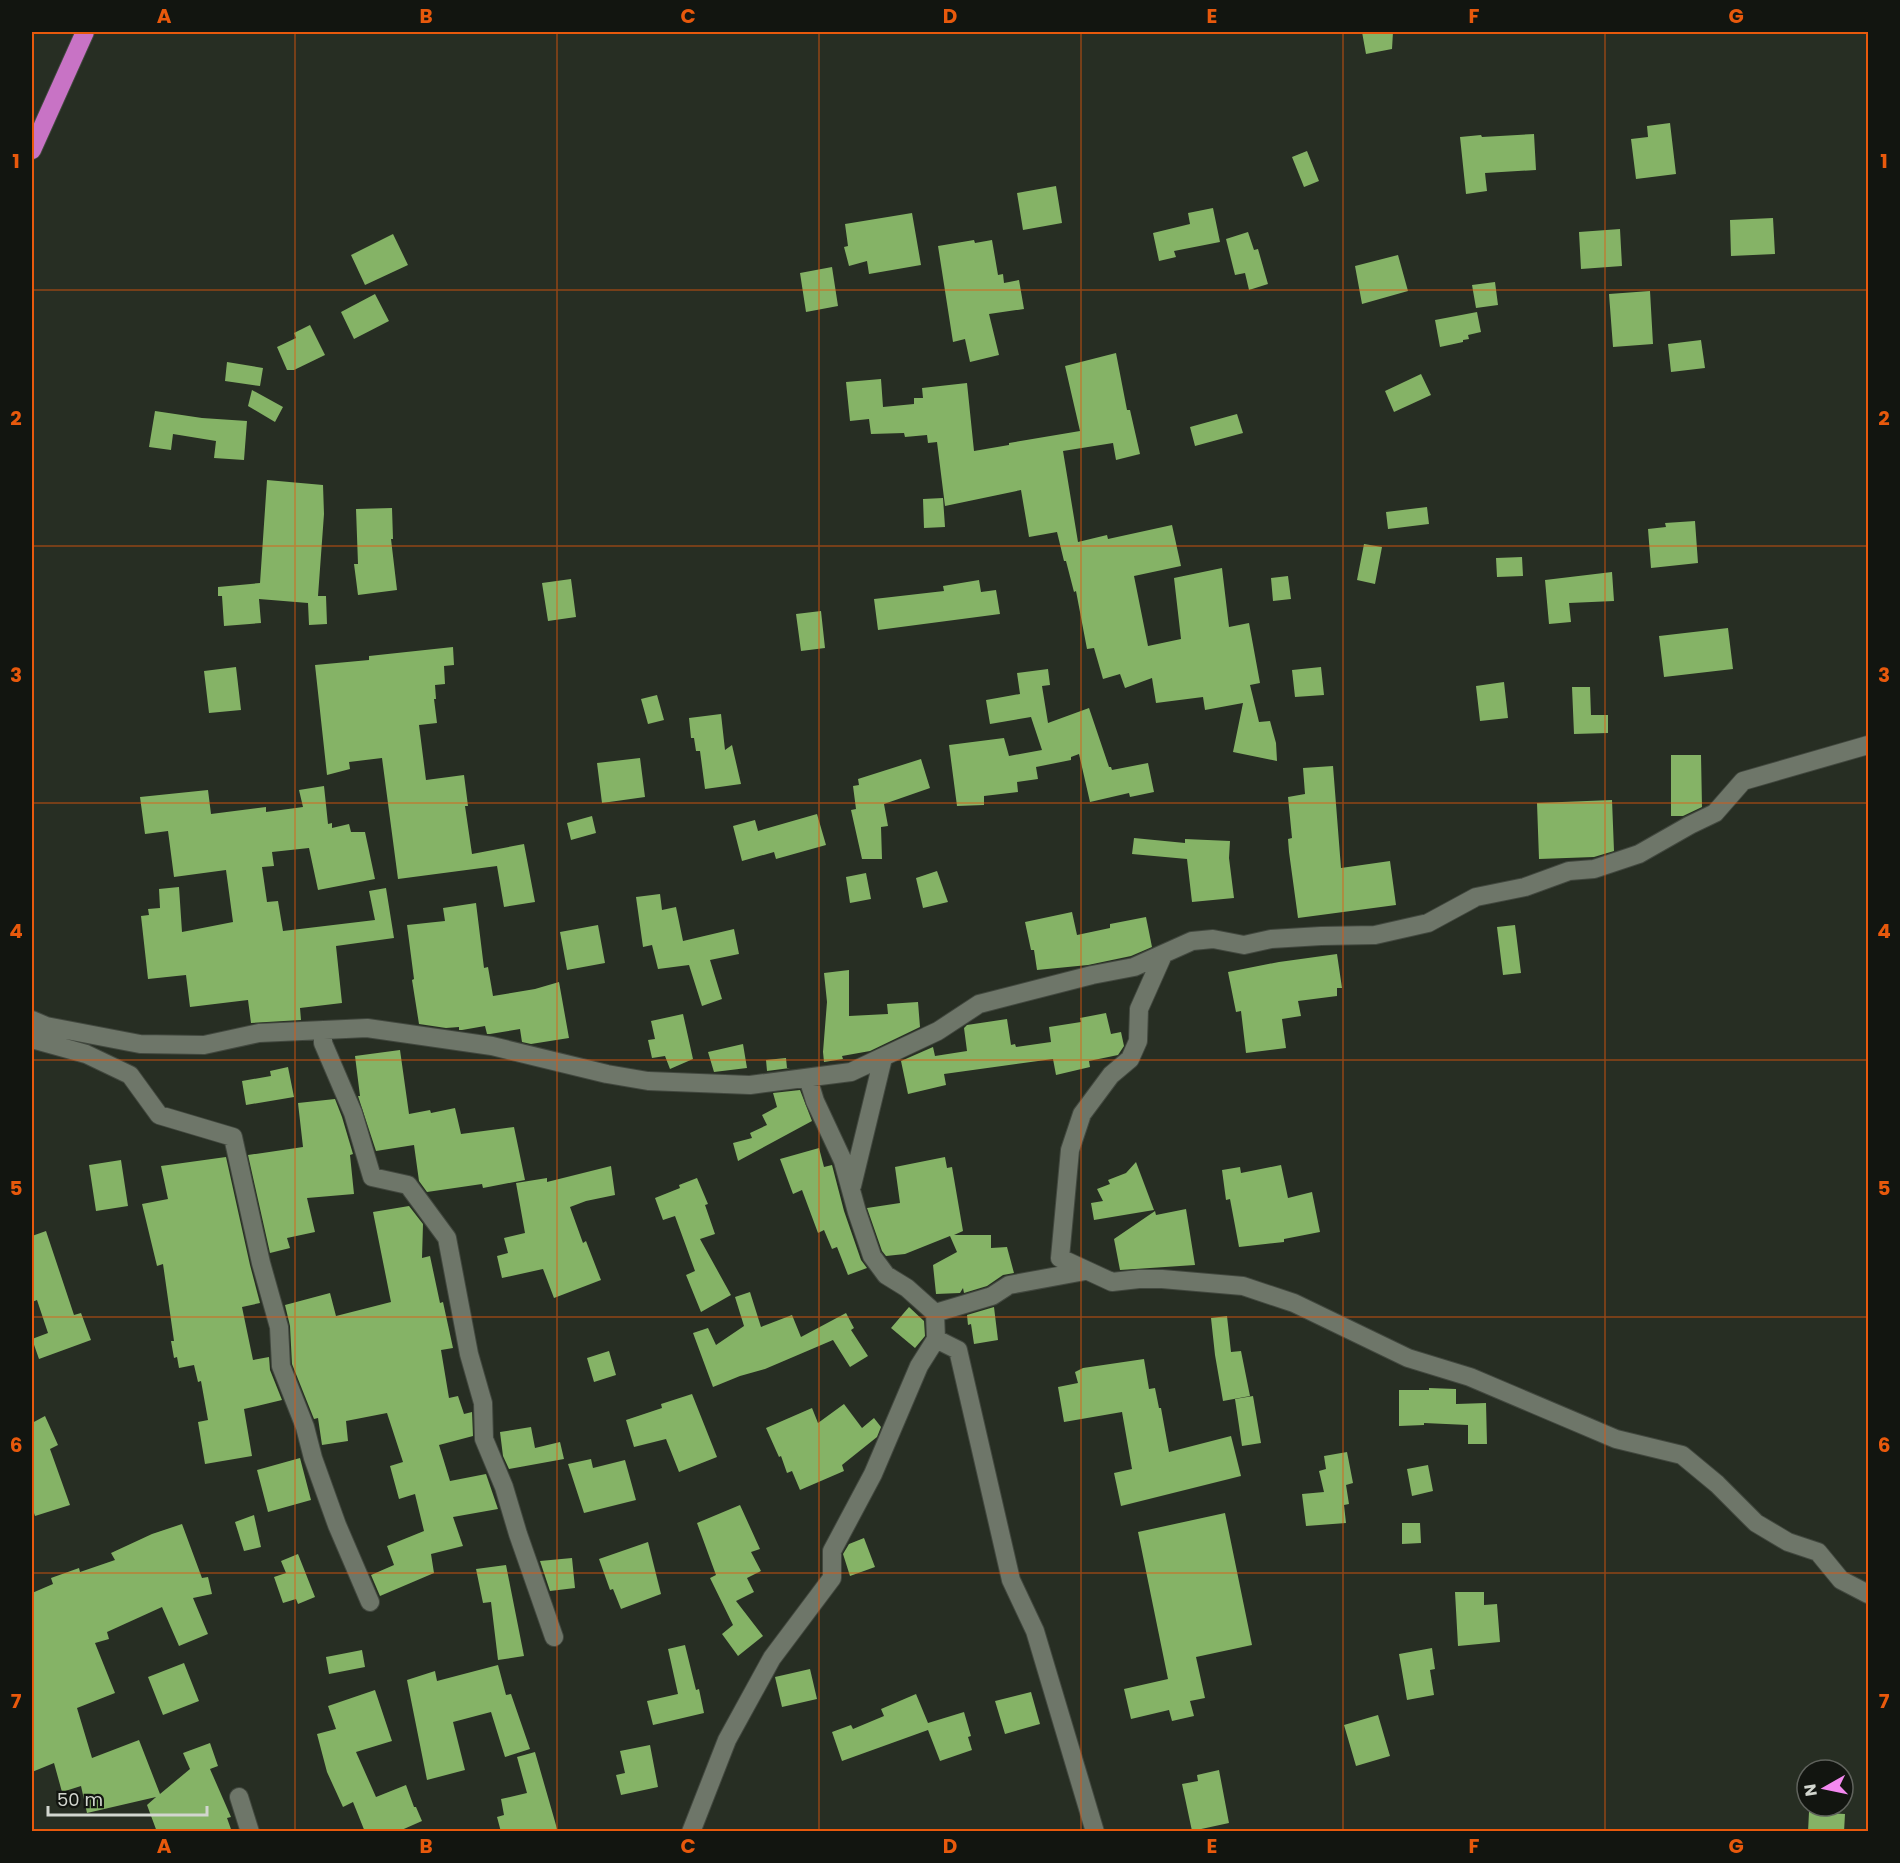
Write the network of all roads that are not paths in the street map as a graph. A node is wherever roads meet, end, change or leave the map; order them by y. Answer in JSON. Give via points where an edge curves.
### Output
{"nodes":[{"id":1,"x":85,"y":32,"type":"edge"},
{"id":2,"x":32,"y":150,"type":"edge"},
{"id":3,"x":1869,"y":745,"type":"edge"},
{"id":4,"x":1163,"y":955,"type":"junction"},
{"id":5,"x":32,"y":1020,"type":"edge"},
{"id":6,"x":323,"y":1030,"type":"junction"},
{"id":7,"x":32,"y":1039,"type":"edge"},
{"id":8,"x":883,"y":1058,"type":"junction"},
{"id":9,"x":808,"y":1078,"type":"junction"},
{"id":10,"x":852,"y":1188,"type":"junction"},
{"id":11,"x":1060,"y":1258,"type":"junction"},
{"id":12,"x":1085,"y":1271,"type":"junction"},
{"id":13,"x":1009,"y":1285,"type":"junction"},
{"id":14,"x":935,"y":1313,"type":"junction"},
{"id":15,"x":936,"y":1340,"type":"junction"},
{"id":16,"x":1869,"y":1594,"type":"edge"},
{"id":17,"x":370,"y":1602,"type":"dead end"},
{"id":18,"x":554,"y":1637,"type":"dead end"},
{"id":19,"x":239,"y":1797,"type":"dead end"},
{"id":20,"x":250,"y":1832,"type":"edge"},
{"id":21,"x":691,"y":1832,"type":"edge"},
{"id":22,"x":1095,"y":1832,"type":"edge"}],
"edges":[{"from":1,"to":2,"type":"highway"},
{"from":3,"to":4,"type":"street","via":[[1743,781],[1715,813],[1639,854],[1594,869],[1569,871],[1525,887],[1476,897],[1428,923],[1375,935],[1271,939],[1244,945],[1214,939],[1192,941]]},
{"from":4,"to":8,"type":"street","via":[[1134,967],[979,1004],[938,1031]]},
{"from":4,"to":11,"type":"street","via":[[1139,1009],[1138,1041],[1130,1059],[1111,1075],[1082,1114],[1070,1150]]},
{"from":5,"to":6,"type":"street","via":[[140,1044],[204,1045],[259,1033]]},
{"from":6,"to":9,"type":"street","via":[[367,1028],[438,1037],[648,1081],[750,1085]]},
{"from":6,"to":18,"type":"street","via":[[323,1043],[353,1113],[372,1177],[408,1185],[447,1238],[469,1354],[483,1403],[484,1439]]},
{"from":7,"to":17,"type":"street","via":[[87,1054],[129,1076],[159,1115],[233,1137],[279,1327],[281,1366],[337,1525]]},
{"from":8,"to":9,"type":"street","via":[[851,1072]]},
{"from":8,"to":10,"type":"street"},
{"from":9,"to":10,"type":"street"},
{"from":10,"to":14,"type":"street","via":[[872,1256],[886,1275]]},
{"from":11,"to":12,"type":"street"},
{"from":11,"to":13,"type":"street"},
{"from":12,"to":13,"type":"street"},
{"from":12,"to":16,"type":"street","via":[[1112,1282],[1162,1278],[1243,1286],[1293,1303],[1408,1358],[1470,1377],[1616,1439],[1682,1455],[1756,1523],[1788,1542],[1818,1552],[1840,1580]]},
{"from":13,"to":14,"type":"street","via":[[992,1296]]},
{"from":14,"to":15,"type":"street"},
{"from":15,"to":21,"type":"street","via":[[919,1366],[873,1474],[832,1551],[832,1578],[767,1668],[727,1740]]},
{"from":15,"to":22,"type":"street","via":[[958,1350],[1011,1580],[1035,1630]]},
{"from":19,"to":20,"type":"street"}]}
